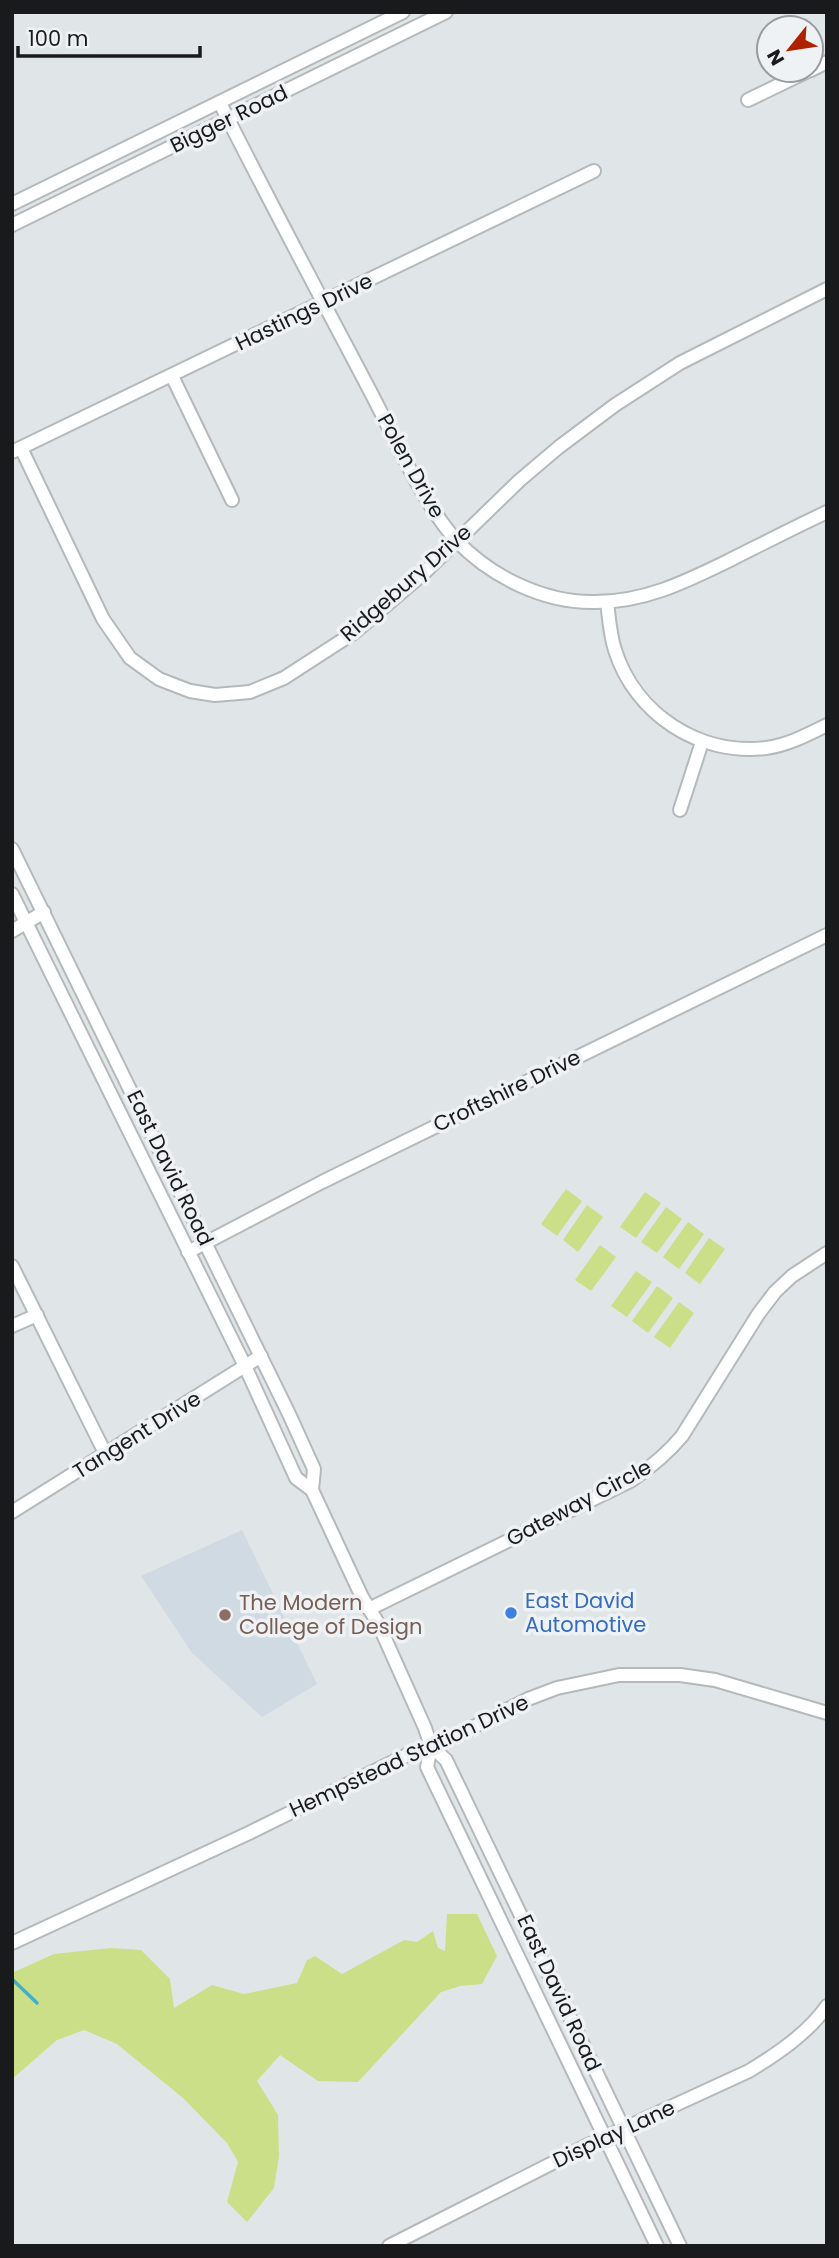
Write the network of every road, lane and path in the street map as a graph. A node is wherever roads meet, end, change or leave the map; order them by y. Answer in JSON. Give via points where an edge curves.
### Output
{"nodes":[{"id":1,"x":402,"y":12,"type":"edge"},
{"id":2,"x":446,"y":12,"type":"edge"},
{"id":3,"x":782,"y":84,"type":"edge"},
{"id":4,"x":748,"y":100,"type":"dead end"},
{"id":5,"x":220,"y":103,"type":"junction"},
{"id":6,"x":228,"y":119,"type":"junction"},
{"id":7,"x":594,"y":171,"type":"dead end"},
{"id":8,"x":12,"y":204,"type":"edge"},
{"id":9,"x":12,"y":225,"type":"edge"},
{"id":10,"x":827,"y":289,"type":"edge"},
{"id":11,"x":324,"y":303,"type":"junction"},
{"id":12,"x":172,"y":376,"type":"junction"},
{"id":13,"x":17,"y":450,"type":"edge"},
{"id":14,"x":232,"y":500,"type":"dead end"},
{"id":15,"x":827,"y":512,"type":"edge"},
{"id":16,"x":457,"y":540,"type":"junction"},
{"id":17,"x":607,"y":602,"type":"junction"},
{"id":18,"x":827,"y":725,"type":"edge"},
{"id":19,"x":702,"y":742,"type":"junction"},
{"id":20,"x":680,"y":810,"type":"dead end"},
{"id":21,"x":12,"y":849,"type":"edge"},
{"id":22,"x":12,"y":894,"type":"edge"},
{"id":23,"x":44,"y":912,"type":"junction"},
{"id":24,"x":26,"y":922,"type":"junction"},
{"id":25,"x":12,"y":931,"type":"edge"},
{"id":26,"x":827,"y":934,"type":"edge"},
{"id":27,"x":206,"y":1242,"type":"junction"},
{"id":28,"x":188,"y":1252,"type":"junction"},
{"id":29,"x":827,"y":1253,"type":"edge"},
{"id":30,"x":12,"y":1266,"type":"edge"},
{"id":31,"x":37,"y":1315,"type":"junction"},
{"id":32,"x":12,"y":1326,"type":"edge"},
{"id":33,"x":261,"y":1356,"type":"junction"},
{"id":34,"x":245,"y":1366,"type":"junction"},
{"id":35,"x":106,"y":1455,"type":"junction"},
{"id":36,"x":313,"y":1490,"type":"junction"},
{"id":37,"x":12,"y":1512,"type":"edge"},
{"id":38,"x":369,"y":1609,"type":"junction"},
{"id":39,"x":827,"y":1713,"type":"edge"},
{"id":40,"x":430,"y":1746,"type":"junction"},
{"id":41,"x":12,"y":1943,"type":"edge"},
{"id":42,"x":827,"y":2006,"type":"edge"},
{"id":43,"x":624,"y":2129,"type":"junction"},
{"id":44,"x":606,"y":2137,"type":"junction"},
{"id":45,"x":388,"y":2246,"type":"edge"},
{"id":46,"x":657,"y":2246,"type":"edge"},
{"id":47,"x":680,"y":2246,"type":"edge"}],
"edges":[{"from":1,"to":5,"type":"street","name":"Bigger Road"},
{"from":2,"to":6,"type":"street","name":"Bigger Road"},
{"from":3,"to":4,"type":"street"},
{"from":5,"to":6,"type":"street","name":"Polen Drive"},
{"from":5,"to":8,"type":"street","name":"Bigger Road"},
{"from":6,"to":9,"type":"street","name":"Bigger Road"},
{"from":6,"to":11,"type":"street","name":"Polen Drive"},
{"from":7,"to":11,"type":"street","name":"Hastings Drive"},
{"from":10,"to":16,"type":"street","name":"Ridgebury Drive","via":[[680,363],[615,405],[530,472]]},
{"from":11,"to":12,"type":"street","name":"Hastings Drive"},
{"from":11,"to":16,"type":"street","name":"Polen Drive","via":[[426,496]]},
{"from":12,"to":13,"type":"street","name":"Hastings Drive"},
{"from":12,"to":14,"type":"street"},
{"from":13,"to":16,"type":"street","name":"Ridgebury Drive","via":[[115,639],[142,668],[190,691],[250,692],[284,678],[355,632]]},
{"from":15,"to":17,"type":"street","name":"Polen Drive","via":[[678,585]]},
{"from":16,"to":17,"type":"street","name":"Polen Drive","via":[[479,561],[513,582],[566,599]]},
{"from":17,"to":19,"type":"street","via":[[615,651],[632,686],[670,726]]},
{"from":18,"to":19,"type":"street","via":[[764,748]]},
{"from":19,"to":20,"type":"street"},
{"from":21,"to":23,"type":"street","name":"East David Road"},
{"from":22,"to":24,"type":"street","name":"East David Road"},
{"from":23,"to":24,"type":"street"},
{"from":23,"to":27,"type":"street","name":"East David Road"},
{"from":24,"to":25,"type":"street"},
{"from":24,"to":28,"type":"street","name":"East David Road"},
{"from":26,"to":27,"type":"street","name":"Croftshire Drive"},
{"from":27,"to":28,"type":"street","name":"Croftshire Drive"},
{"from":27,"to":33,"type":"street","name":"East David Road"},
{"from":28,"to":34,"type":"street","name":"East David Road"},
{"from":29,"to":38,"type":"street","name":"Gateway Circle","via":[[775,1293],[682,1436],[652,1467]]},
{"from":30,"to":31,"type":"street"},
{"from":31,"to":32,"type":"street"},
{"from":31,"to":35,"type":"street"},
{"from":33,"to":34,"type":"street","name":"Tangent Drive"},
{"from":33,"to":36,"type":"street","name":"East David Road","via":[[314,1469]]},
{"from":34,"to":35,"type":"street","name":"Tangent Drive"},
{"from":34,"to":36,"type":"street","name":"East David Road","via":[[296,1478]]},
{"from":35,"to":37,"type":"street","name":"Tangent Drive"},
{"from":36,"to":38,"type":"street","name":"East David Road"},
{"from":38,"to":40,"type":"street","name":"East David Road"},
{"from":39,"to":40,"type":"street","name":"Hempstead Station Drive","via":[[715,1680],[619,1675],[557,1688]]},
{"from":40,"to":41,"type":"street","name":"Hempstead Station Drive"},
{"from":40,"to":43,"type":"street","name":"East David Road","via":[[446,1760]]},
{"from":40,"to":44,"type":"street","name":"East David Road","via":[[427,1767]]},
{"from":42,"to":43,"type":"street","name":"Display Lane","via":[[795,2039],[749,2071]]},
{"from":43,"to":44,"type":"street","name":"Display Lane"},
{"from":43,"to":47,"type":"street","name":"East David Road"},
{"from":44,"to":45,"type":"street","name":"Display Lane"},
{"from":44,"to":46,"type":"street","name":"East David Road"}]}
